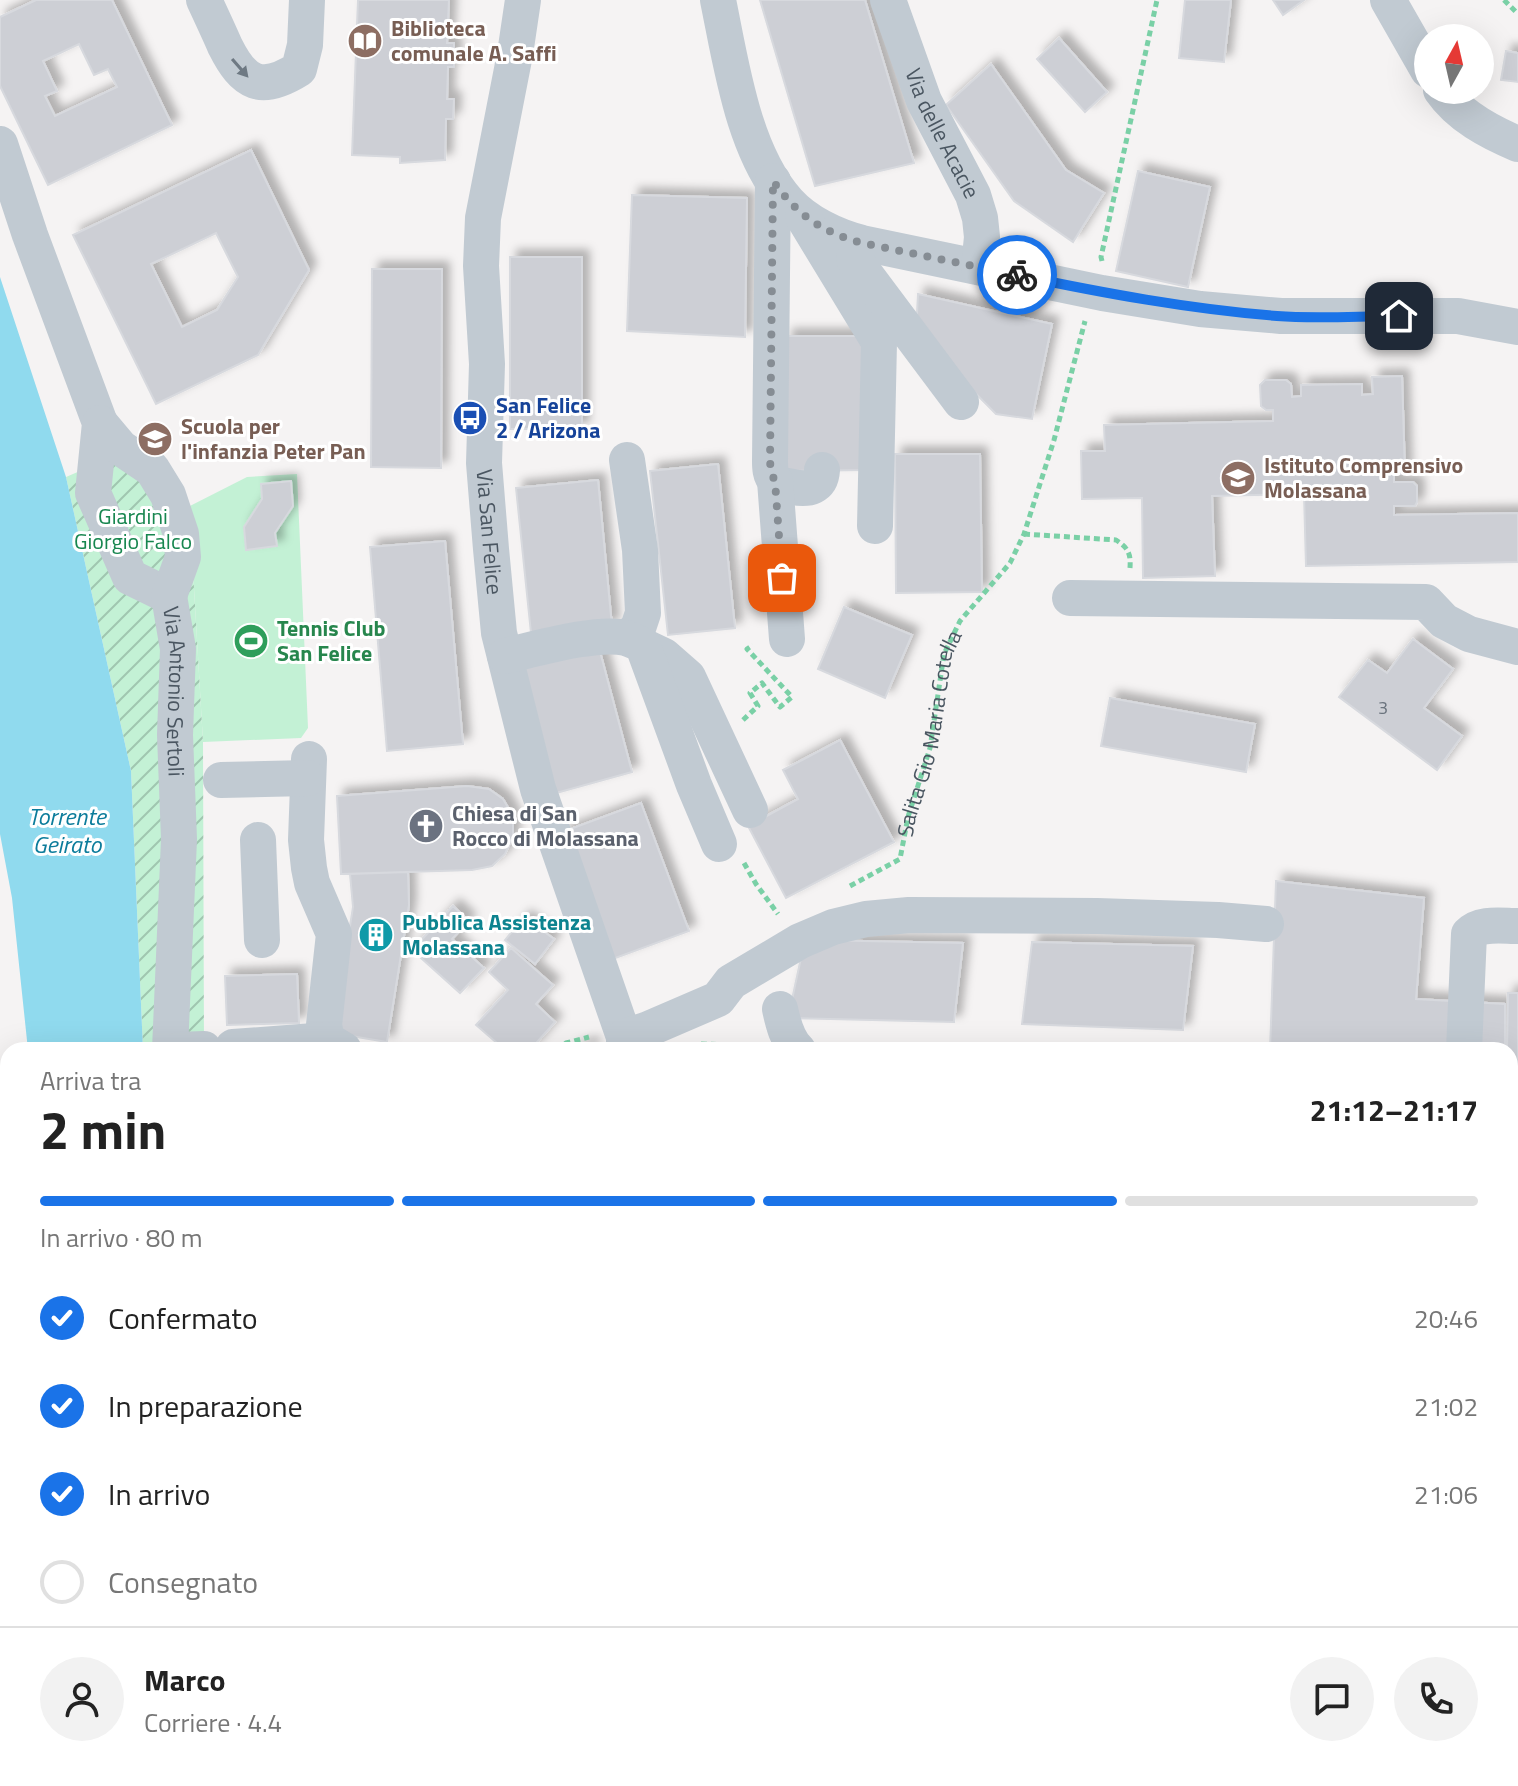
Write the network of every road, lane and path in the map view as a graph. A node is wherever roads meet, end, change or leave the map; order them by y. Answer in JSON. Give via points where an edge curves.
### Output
{"nodes":[{"id":1,"x":204,"y":0,"type":"edge"},
{"id":2,"x":307,"y":0,"type":"edge"},
{"id":3,"x":523,"y":0,"type":"edge"},
{"id":4,"x":718,"y":0,"type":"edge"},
{"id":5,"x":888,"y":0,"type":"edge"},
{"id":6,"x":1157,"y":0,"type":"edge"},
{"id":7,"x":1388,"y":0,"type":"edge"},
{"id":8,"x":1504,"y":0,"type":"edge"},
{"id":9,"x":1518,"y":14,"type":"edge"},
{"id":10,"x":1414,"y":46,"type":"edge"},
{"id":11,"x":1453,"y":104,"type":"edge"},
{"id":12,"x":0,"y":144,"type":"edge"},
{"id":13,"x":1518,"y":144,"type":"edge"},
{"id":14,"x":773,"y":181,"type":"junction"},
{"id":15,"x":801,"y":214,"type":"junction"},
{"id":16,"x":838,"y":236,"type":"junction"},
{"id":17,"x":1101,"y":257,"type":"dead end"},
{"id":18,"x":979,"y":267,"type":"junction"},
{"id":19,"x":1088,"y":306,"type":"dead end"},
{"id":20,"x":1518,"y":327,"type":"edge"},
{"id":21,"x":961,"y":402,"type":"dead end"},
{"id":22,"x":100,"y":423,"type":"junction"},
{"id":23,"x":627,"y":460,"type":"dead end"},
{"id":24,"x":822,"y":470,"type":"dead end"},
{"id":25,"x":775,"y":481,"type":"junction"},
{"id":26,"x":875,"y":526,"type":"dead end"},
{"id":27,"x":1024,"y":534,"type":"junction"},
{"id":28,"x":169,"y":596,"type":"junction"},
{"id":29,"x":1070,"y":598,"type":"dead end"},
{"id":30,"x":1129,"y":599,"type":"junction"},
{"id":31,"x":786,"y":632,"type":"joint"},
{"id":32,"x":635,"y":642,"type":"junction"},
{"id":33,"x":1518,"y":647,"type":"edge"},
{"id":34,"x":505,"y":656,"type":"junction"},
{"id":35,"x":736,"y":726,"type":"dead end"},
{"id":36,"x":221,"y":780,"type":"dead end"},
{"id":37,"x":750,"y":810,"type":"dead end"},
{"id":38,"x":306,"y":840,"type":"junction"},
{"id":39,"x":730,"y":851,"type":"joint"},
{"id":40,"x":849,"y":886,"type":"dead end"},
{"id":41,"x":784,"y":923,"type":"dead end"},
{"id":42,"x":1266,"y":924,"type":"dead end"},
{"id":43,"x":1518,"y":926,"type":"edge"},
{"id":44,"x":262,"y":940,"type":"dead end"},
{"id":45,"x":780,"y":1009,"type":"dead end"},
{"id":46,"x":691,"y":1026,"type":"junction"},
{"id":47,"x":195,"y":1042,"type":"edge"},
{"id":48,"x":333,"y":1042,"type":"edge"},
{"id":49,"x":624,"y":1042,"type":"edge"},
{"id":50,"x":626,"y":1042,"type":"edge"},
{"id":51,"x":767,"y":1042,"type":"edge"},
{"id":52,"x":794,"y":1042,"type":"edge"},
{"id":53,"x":1464,"y":1042,"type":"edge"}],
"edges":[{"from":1,"to":2,"type":"street","one_way":true,"via":[[241,73],[265,83],[299,69]]},
{"from":3,"to":34,"type":"street","name":"Via San Felice","via":[[483,218],[481,266],[487,364],[484,463]]},
{"from":4,"to":14,"type":"street","via":[[736,94]]},
{"from":5,"to":18,"type":"street","name":"Via delle Acacie","via":[[924,101],[973,195],[982,237]]},
{"from":6,"to":17,"type":"path"},
{"from":7,"to":10,"type":"street"},
{"from":8,"to":9,"type":"path"},
{"from":11,"to":13,"type":"street"},
{"from":12,"to":22,"type":"street","name":"Via Antonio Sertoli"},
{"from":14,"to":15,"type":"street"},
{"from":14,"to":25,"type":"street","via":[[770,461]]},
{"from":15,"to":16,"type":"street"},
{"from":15,"to":26,"type":"street","via":[[879,342]]},
{"from":16,"to":18,"type":"street"},
{"from":16,"to":21,"type":"street"},
{"from":18,"to":20,"type":"street","via":[[1221,311],[1458,316]]},
{"from":19,"to":27,"type":"path","name":"Salita Gio Maria Cotella"},
{"from":22,"to":28,"type":"street","name":"Via Antonio Sertoli","via":[[93,493],[130,577]]},
{"from":22,"to":28,"type":"street","via":[[121,448],[152,469],[168,495],[183,557]]},
{"from":23,"to":32,"type":"street","via":[[643,613]]},
{"from":24,"to":25,"type":"street","via":[[822,479],[810,489]]},
{"from":25,"to":31,"type":"street"},
{"from":27,"to":30,"type":"path","via":[[1116,540],[1131,556]]},
{"from":27,"to":40,"type":"path","name":"Salita Gio Maria Cotella","via":[[1010,563],[960,621],[944,654],[930,748],[900,859]]},
{"from":28,"to":47,"type":"street","name":"Via Antonio Sertoli","via":[[178,649],[179,839]]},
{"from":29,"to":30,"type":"street"},
{"from":30,"to":33,"type":"street","via":[[1426,602],[1444,621],[1469,634]]},
{"from":31,"to":35,"type":"path","via":[[747,649],[792,697],[780,707],[762,683],[750,693],[758,706]]},
{"from":32,"to":34,"type":"street","via":[[612,637],[578,640]]},
{"from":32,"to":37,"type":"street","via":[[664,656],[688,677]]},
{"from":32,"to":39,"type":"street","via":[[694,785]]},
{"from":34,"to":49,"type":"street","name":"Via San Felice","via":[[538,789]]},
{"from":36,"to":38,"type":"street","via":[[309,768]]},
{"from":38,"to":44,"type":"street","via":[[242,840]]},
{"from":38,"to":48,"type":"street","via":[[312,883],[334,934],[324,1025]]},
{"from":39,"to":41,"type":"path"},
{"from":42,"to":46,"type":"street","via":[[1097,916],[866,919],[800,941],[731,982]]},
{"from":43,"to":53,"type":"street","via":[[1480,926],[1469,934]]},
{"from":45,"to":52,"type":"street"},
{"from":46,"to":50,"type":"street","via":[[646,1030]]},
{"from":46,"to":51,"type":"path"}]}
